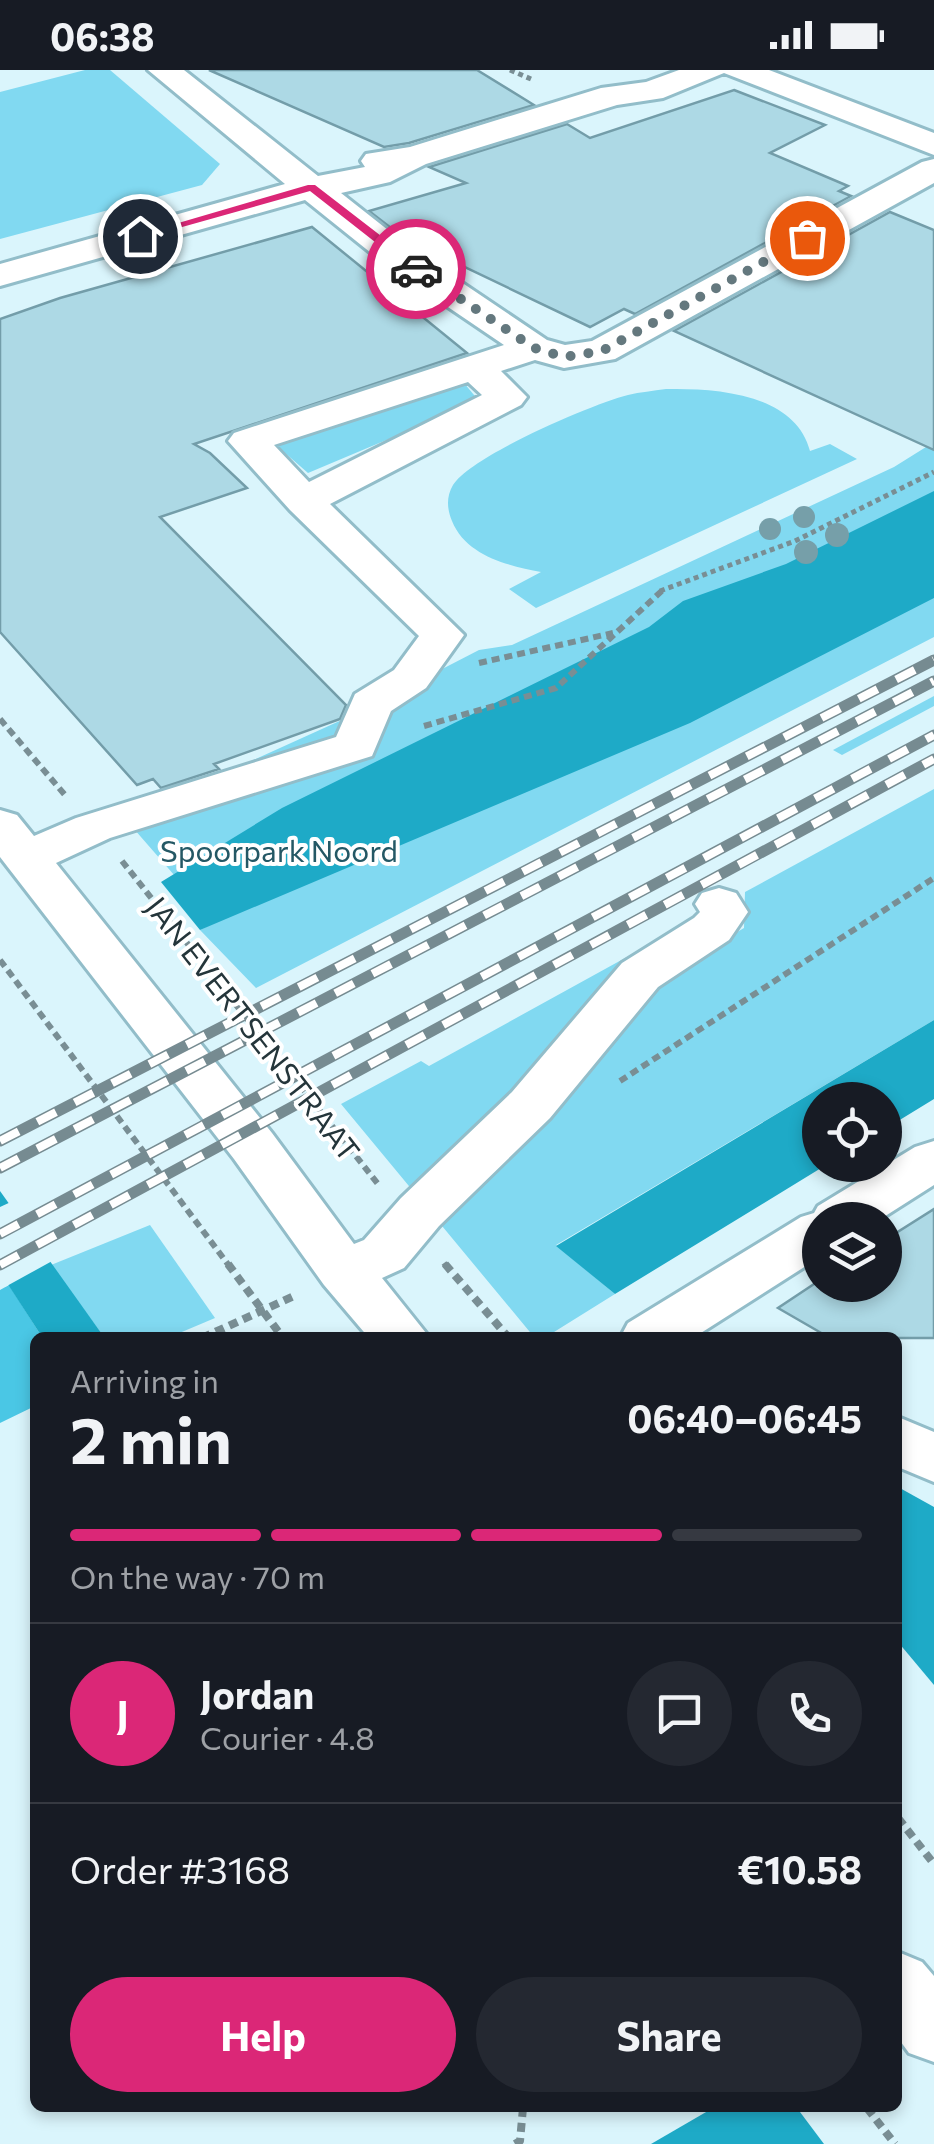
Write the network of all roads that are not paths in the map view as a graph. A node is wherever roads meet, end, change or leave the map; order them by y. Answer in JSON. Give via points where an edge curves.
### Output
{"nodes":[{"id":1,"x":164,"y":70,"type":"edge"},
{"id":2,"x":669,"y":70,"type":"edge"},
{"id":3,"x":710,"y":70,"type":"edge"},
{"id":4,"x":739,"y":70,"type":"edge"},
{"id":5,"x":613,"y":96,"type":"junction"},
{"id":6,"x":927,"y":136,"type":"edge"},
{"id":7,"x":934,"y":168,"type":"edge"},
{"id":8,"x":312,"y":187,"type":"junction"},
{"id":9,"x":0,"y":275,"type":"edge"},
{"id":10,"x":534,"y":348,"type":"junction"},
{"id":11,"x":475,"y":368,"type":"junction"},
{"id":12,"x":304,"y":501,"type":"junction"},
{"id":13,"x":13,"y":841,"type":"edge"},
{"id":14,"x":719,"y":904,"type":"dead end"},
{"id":15,"x":934,"y":1160,"type":"edge"},
{"id":16,"x":867,"y":1202,"type":"edge"},
{"id":17,"x":802,"y":1244,"type":"edge"},
{"id":18,"x":344,"y":1272,"type":"junction"},
{"id":19,"x":685,"y":1329,"type":"edge"},
{"id":20,"x":397,"y":1332,"type":"edge"},
{"id":21,"x":902,"y":1442,"type":"edge"},
{"id":22,"x":934,"y":1460,"type":"edge"},
{"id":23,"x":902,"y":1989,"type":"edge"},
{"id":24,"x":934,"y":2030,"type":"edge"}],
"edges":[{"from":1,"to":8,"type":"street"},
{"from":2,"to":5,"type":"street"},
{"from":3,"to":5,"type":"street"},
{"from":4,"to":6,"type":"street"},
{"from":5,"to":8,"type":"street","via":[[414,156],[358,181]]},
{"from":7,"to":10,"type":"street","via":[[602,351],[564,357]]},
{"from":8,"to":9,"type":"street"},
{"from":8,"to":10,"type":"street","via":[[399,258]]},
{"from":10,"to":11,"type":"street"},
{"from":11,"to":12,"type":"street","via":[[507,397]]},
{"from":11,"to":12,"type":"street","via":[[248,441]]},
{"from":12,"to":13,"type":"street","via":[[442,635],[410,679],[371,704],[356,746],[93,828]]},
{"from":13,"to":18,"type":"street"},
{"from":14,"to":18,"type":"street","via":[[720,924],[640,975],[531,1105],[384,1254]]},
{"from":15,"to":16,"type":"street"},
{"from":17,"to":19,"type":"street"},
{"from":18,"to":20,"type":"street"},
{"from":21,"to":22,"type":"street"},
{"from":23,"to":24,"type":"street"}]}
